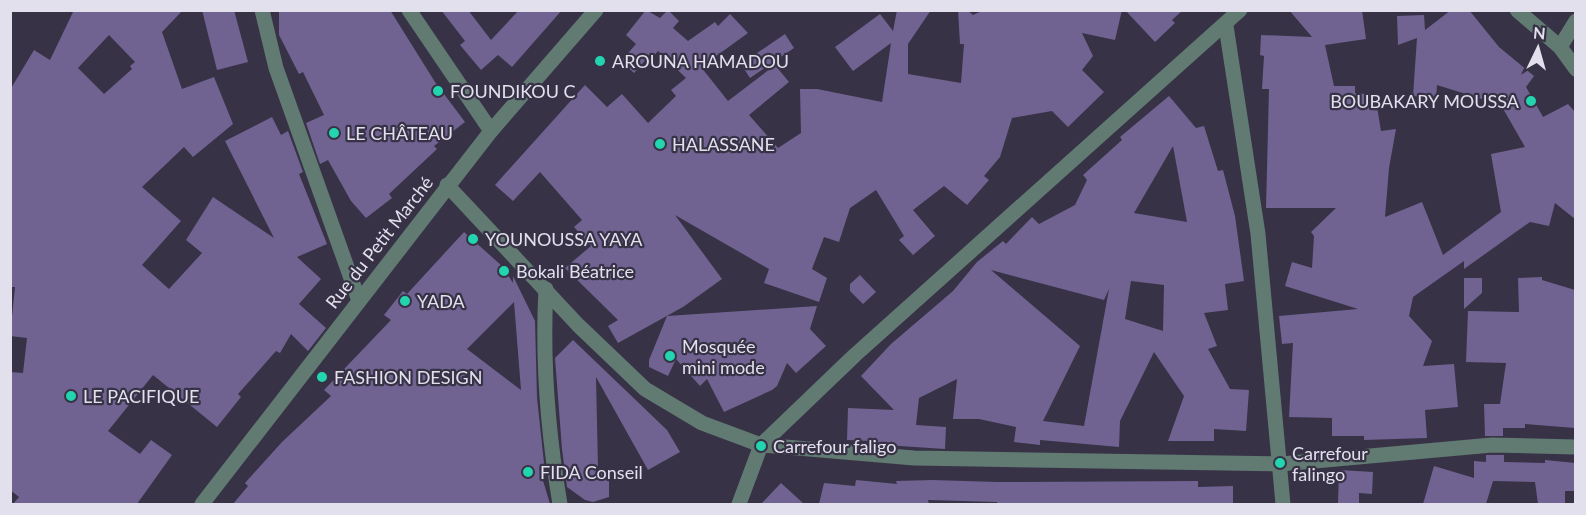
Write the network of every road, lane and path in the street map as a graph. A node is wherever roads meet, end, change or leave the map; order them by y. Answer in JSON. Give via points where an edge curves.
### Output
{"nodes":[{"id":1,"x":262,"y":10,"type":"edge"},
{"id":2,"x":596,"y":10,"type":"edge"},
{"id":3,"x":1240,"y":10,"type":"edge"},
{"id":4,"x":1517,"y":10,"type":"edge"},
{"id":5,"x":413,"y":13,"type":"edge"},
{"id":6,"x":1575,"y":21,"type":"edge"},
{"id":7,"x":1226,"y":26,"type":"junction"},
{"id":8,"x":1560,"y":46,"type":"junction"},
{"id":9,"x":1575,"y":69,"type":"edge"},
{"id":10,"x":491,"y":130,"type":"junction"},
{"id":11,"x":447,"y":185,"type":"junction"},
{"id":12,"x":546,"y":289,"type":"junction"},
{"id":13,"x":358,"y":298,"type":"junction"},
{"id":14,"x":761,"y":445,"type":"junction"},
{"id":15,"x":1575,"y":447,"type":"edge"},
{"id":16,"x":1281,"y":464,"type":"junction"},
{"id":17,"x":202,"y":504,"type":"edge"},
{"id":18,"x":560,"y":504,"type":"edge"},
{"id":19,"x":739,"y":504,"type":"edge"},
{"id":20,"x":1283,"y":504,"type":"edge"}],
"edges":[{"from":1,"to":13,"type":"street","via":[[276,68]]},
{"from":2,"to":10,"type":"street","name":"Rue du Petit Marché"},
{"from":3,"to":7,"type":"street"},
{"from":4,"to":8,"type":"street"},
{"from":5,"to":10,"type":"street"},
{"from":6,"to":8,"type":"street"},
{"from":7,"to":14,"type":"street","via":[[855,356]]},
{"from":7,"to":16,"type":"street","via":[[1258,234]]},
{"from":8,"to":9,"type":"street"},
{"from":10,"to":11,"type":"street","name":"Rue du Petit Marché"},
{"from":11,"to":12,"type":"street"},
{"from":11,"to":13,"type":"street","name":"Rue du Petit Marché"},
{"from":12,"to":14,"type":"street","via":[[645,388],[702,423]]},
{"from":12,"to":18,"type":"street","via":[[549,443]]},
{"from":13,"to":17,"type":"street","name":"Rue du Petit Marché"},
{"from":14,"to":16,"type":"street","via":[[914,458]]},
{"from":14,"to":19,"type":"street"},
{"from":15,"to":16,"type":"street","via":[[1492,445]]},
{"from":16,"to":20,"type":"street"}]}
